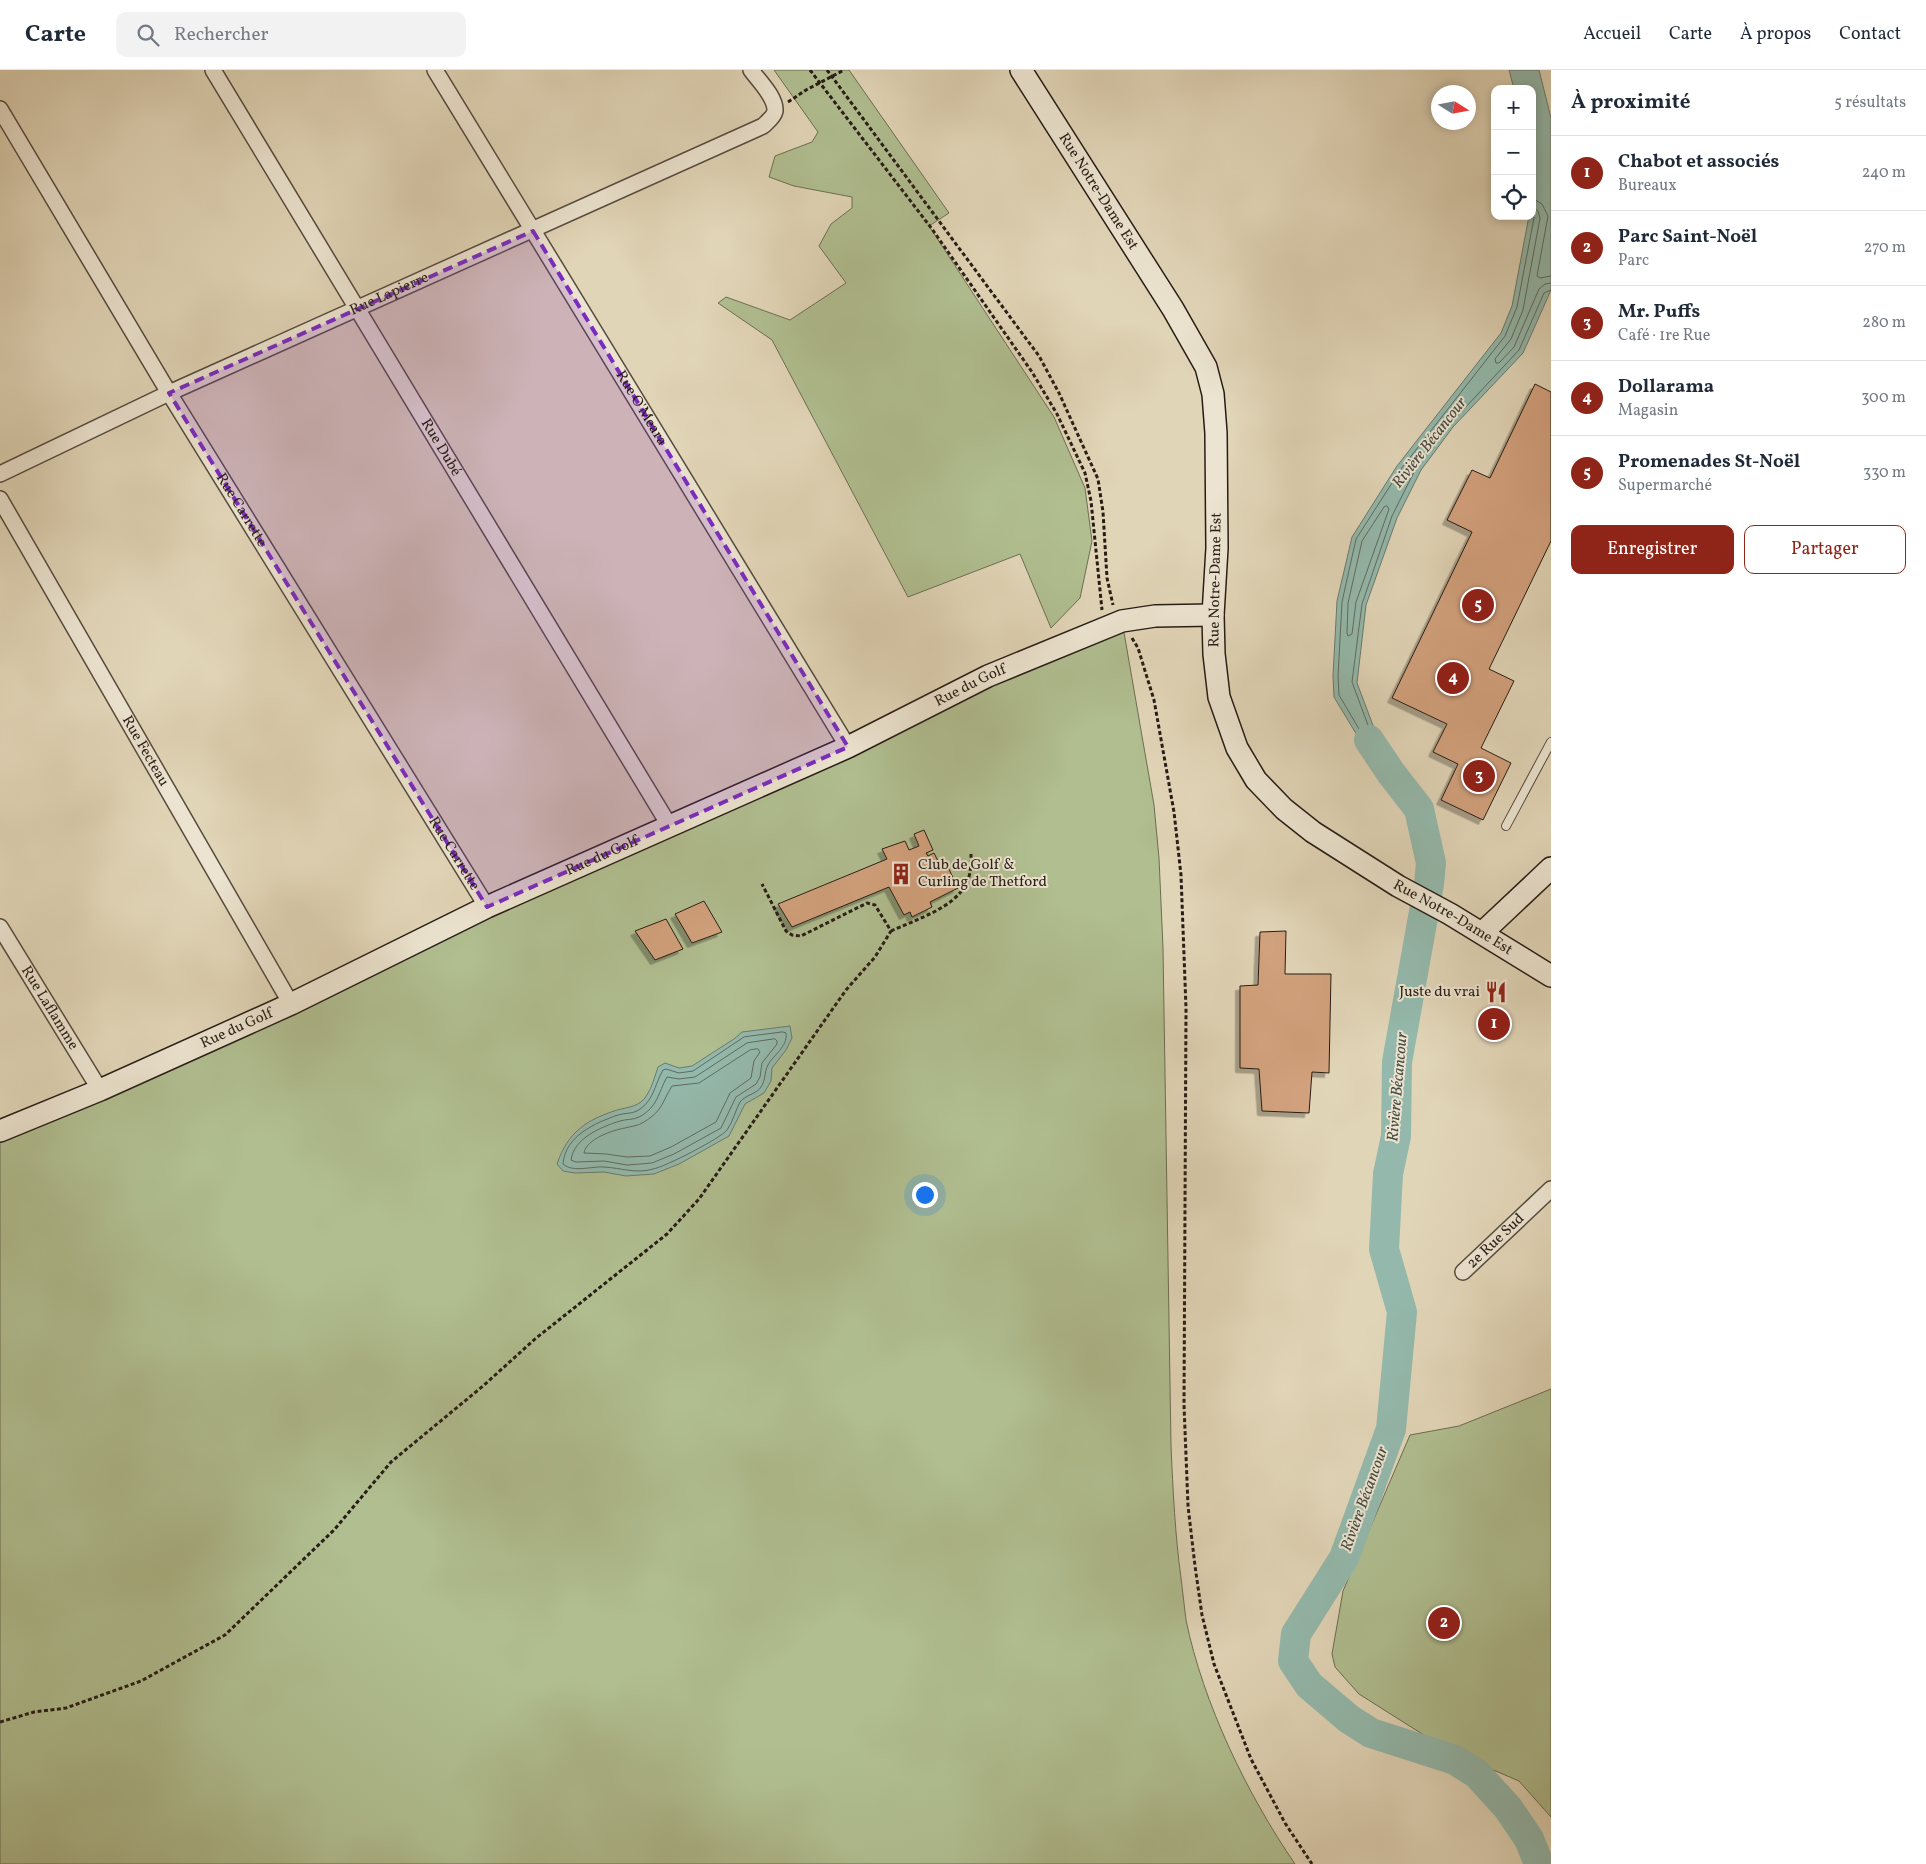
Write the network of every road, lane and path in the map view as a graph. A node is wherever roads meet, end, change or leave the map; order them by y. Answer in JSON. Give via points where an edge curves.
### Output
{"nodes":[{"id":1,"x":213,"y":70,"type":"edge"},
{"id":2,"x":435,"y":70,"type":"edge"},
{"id":3,"x":751,"y":70,"type":"edge"},
{"id":4,"x":810,"y":70,"type":"edge"},
{"id":5,"x":827,"y":70,"type":"edge"},
{"id":6,"x":844,"y":70,"type":"edge"},
{"id":7,"x":1021,"y":70,"type":"edge"},
{"id":8,"x":832,"y":76,"type":"junction"},
{"id":9,"x":820,"y":83,"type":"junction"},
{"id":10,"x":0,"y":109,"type":"edge"},
{"id":11,"x":775,"y":111,"type":"junction"},
{"id":12,"x":532,"y":231,"type":"junction"},
{"id":13,"x":357,"y":309,"type":"junction"},
{"id":14,"x":169,"y":393,"type":"junction"},
{"id":15,"x":0,"y":474,"type":"edge"},
{"id":16,"x":0,"y":499,"type":"edge"},
{"id":17,"x":1213,"y":615,"type":"junction"},
{"id":18,"x":1113,"y":625,"type":"junction"},
{"id":19,"x":1551,"y":742,"type":"edge"},
{"id":20,"x":848,"y":747,"type":"junction"},
{"id":21,"x":669,"y":825,"type":"junction"},
{"id":22,"x":1506,"y":826,"type":"dead end"},
{"id":23,"x":972,"y":854,"type":"dead end"},
{"id":24,"x":1551,"y":868,"type":"edge"},
{"id":25,"x":762,"y":884,"type":"dead end"},
{"id":26,"x":487,"y":907,"type":"junction"},
{"id":27,"x":0,"y":927,"type":"edge"},
{"id":28,"x":891,"y":931,"type":"junction"},
{"id":29,"x":1482,"y":934,"type":"junction"},
{"id":30,"x":1551,"y":976,"type":"edge"},
{"id":31,"x":291,"y":1004,"type":"junction"},
{"id":32,"x":100,"y":1090,"type":"junction"},
{"id":33,"x":0,"y":1131,"type":"edge"},
{"id":34,"x":1551,"y":1189,"type":"edge"},
{"id":35,"x":1463,"y":1272,"type":"dead end"},
{"id":36,"x":0,"y":1722,"type":"edge"},
{"id":37,"x":1312,"y":1864,"type":"edge"}],
"edges":[{"from":1,"to":13,"type":"street","name":"Rue Dubé"},
{"from":2,"to":12,"type":"street","name":"Rue O'Meara"},
{"from":3,"to":11,"type":"street","via":[[773,101]]},
{"from":4,"to":9,"type":"path"},
{"from":5,"to":8,"type":"path"},
{"from":6,"to":8,"type":"path"},
{"from":7,"to":17,"type":"street","name":"Rue Notre-Dame Est","via":[[1206,367],[1213,394],[1216,433],[1217,548]]},
{"from":8,"to":9,"type":"path"},
{"from":8,"to":18,"type":"path","via":[[1039,356],[1058,393],[1098,479]]},
{"from":9,"to":11,"type":"path"},
{"from":9,"to":18,"type":"path","via":[[932,229],[1032,372],[1057,414],[1084,473]]},
{"from":10,"to":14,"type":"street","name":"Rue Carrette"},
{"from":11,"to":12,"type":"street","name":"Rue Lapierre","via":[[763,126]]},
{"from":12,"to":13,"type":"street","name":"Rue Lapierre"},
{"from":12,"to":20,"type":"street","name":"Rue O'Meara"},
{"from":13,"to":14,"type":"street","name":"Rue Lapierre"},
{"from":13,"to":21,"type":"street","name":"Rue Dubé"},
{"from":14,"to":15,"type":"street","name":"Rue Lapierre"},
{"from":14,"to":26,"type":"street","name":"Rue Carrette"},
{"from":16,"to":31,"type":"street","name":"Rue Fecteau"},
{"from":17,"to":18,"type":"street","name":"Rue du Golf","via":[[1154,616]]},
{"from":17,"to":29,"type":"street","name":"Rue Notre-Dame Est","via":[[1219,697],[1237,748],[1256,780],[1284,810],[1312,832]]},
{"from":18,"to":20,"type":"street","name":"Rue du Golf","via":[[988,676]]},
{"from":18,"to":37,"type":"path","via":[[1138,648],[1154,700],[1174,812],[1181,875],[1186,1008],[1184,1405],[1188,1506],[1199,1596],[1214,1664],[1251,1759]]},
{"from":19,"to":22,"type":"lane"},
{"from":20,"to":21,"type":"street","name":"Rue du Golf"},
{"from":21,"to":26,"type":"street","name":"Rue du Golf"},
{"from":23,"to":28,"type":"path","via":[[967,883],[960,895],[946,906]]},
{"from":24,"to":29,"type":"street"},
{"from":25,"to":28,"type":"path","via":[[786,931],[792,935],[801,936],[867,903],[875,905]]},
{"from":26,"to":31,"type":"street","name":"Rue du Golf"},
{"from":27,"to":32,"type":"street","name":"Rue Laflamme"},
{"from":28,"to":36,"type":"path","via":[[699,1199],[667,1234],[535,1339],[391,1462],[334,1530],[225,1635],[141,1681],[66,1708],[34,1712]]},
{"from":29,"to":30,"type":"street","name":"Rue Notre-Dame Est"},
{"from":31,"to":32,"type":"street","name":"Rue du Golf"},
{"from":32,"to":33,"type":"street","name":"Rue du Golf"},
{"from":34,"to":35,"type":"street","name":"2e Rue Sud"}]}
